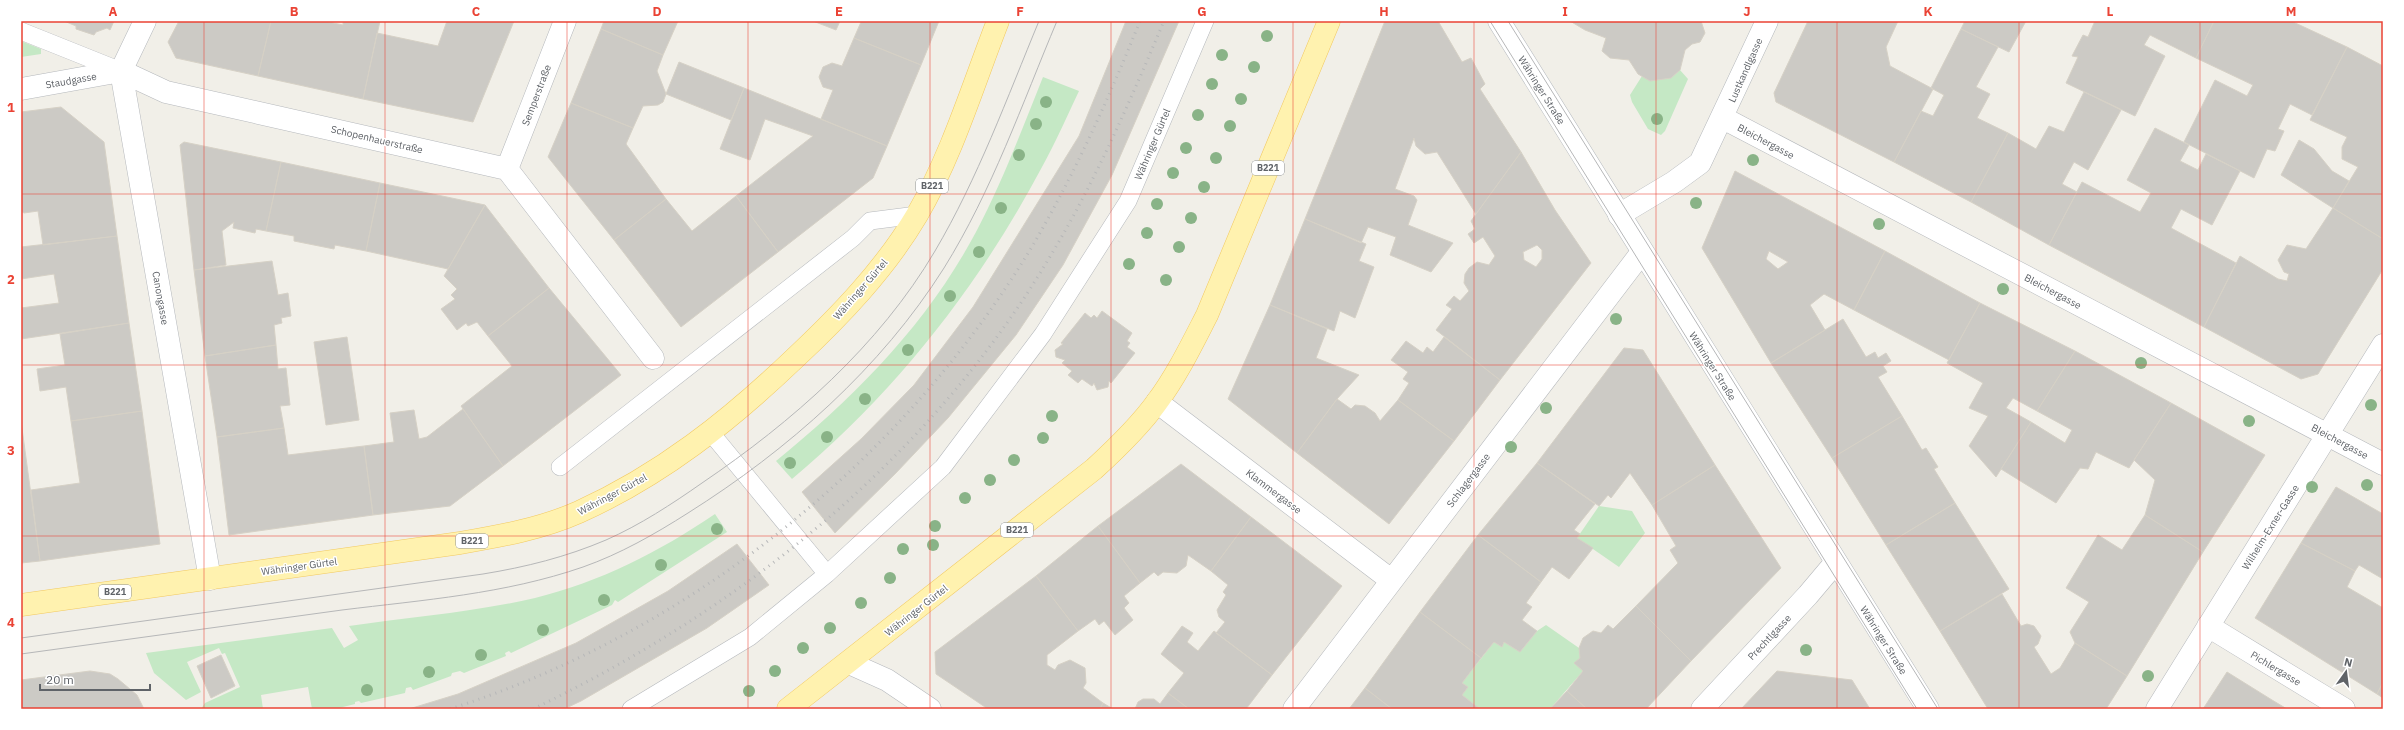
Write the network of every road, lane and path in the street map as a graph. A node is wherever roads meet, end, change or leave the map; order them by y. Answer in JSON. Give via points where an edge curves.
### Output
{"nodes":[{"id":1,"x":145,"y":21,"type":"edge"},
{"id":2,"x":565,"y":21,"type":"edge"},
{"id":3,"x":998,"y":21,"type":"edge"},
{"id":4,"x":1205,"y":21,"type":"edge"},
{"id":5,"x":1329,"y":21,"type":"edge"},
{"id":6,"x":1499,"y":21,"type":"edge"},
{"id":7,"x":1767,"y":21,"type":"edge"},
{"id":8,"x":21,"y":31,"type":"edge"},
{"id":9,"x":120,"y":71,"type":"junction"},
{"id":10,"x":21,"y":89,"type":"edge"},
{"id":11,"x":1722,"y":118,"type":"junction"},
{"id":12,"x":507,"y":169,"type":"junction"},
{"id":13,"x":917,"y":214,"type":"junction"},
{"id":14,"x":1619,"y":215,"type":"junction"},
{"id":15,"x":1642,"y":252,"type":"junction"},
{"id":16,"x":2383,"y":345,"type":"edge"},
{"id":17,"x":653,"y":358,"type":"dead end"},
{"id":18,"x":1157,"y":402,"type":"junction"},
{"id":19,"x":711,"y":433,"type":"junction"},
{"id":20,"x":2328,"y":434,"type":"junction"},
{"id":21,"x":2383,"y":464,"type":"edge"},
{"id":22,"x":560,"y":467,"type":"dead end"},
{"id":23,"x":1835,"y":563,"type":"junction"},
{"id":24,"x":827,"y":574,"type":"junction"},
{"id":25,"x":210,"y":579,"type":"junction"},
{"id":26,"x":1391,"y":580,"type":"junction"},
{"id":27,"x":21,"y":604,"type":"edge"},
{"id":28,"x":2208,"y":626,"type":"junction"},
{"id":29,"x":849,"y":663,"type":"junction"},
{"id":30,"x":632,"y":709,"type":"edge"},
{"id":31,"x":788,"y":709,"type":"edge"},
{"id":32,"x":930,"y":709,"type":"edge"},
{"id":33,"x":1294,"y":709,"type":"edge"},
{"id":34,"x":1702,"y":709,"type":"edge"},
{"id":35,"x":1928,"y":709,"type":"edge"},
{"id":36,"x":2157,"y":709,"type":"edge"},
{"id":37,"x":2344,"y":709,"type":"edge"}],
"edges":[{"from":1,"to":9,"type":"street"},
{"from":2,"to":12,"type":"street","name":"Semperstraße"},
{"from":3,"to":13,"type":"main road","name":"Währinger Gürtel","number":"B221","via":[[945,157]]},
{"from":4,"to":24,"type":"lane","name":"Währinger Gürtel","via":[[1128,201],[1043,334],[943,467]]},
{"from":5,"to":18,"type":"main road","name":"Währinger Gürtel","number":"B221","via":[[1207,315],[1184,360]]},
{"from":6,"to":14,"type":"street","name":"Währinger Straße"},
{"from":7,"to":11,"type":"street","name":"Lustkandlgasse"},
{"from":8,"to":9,"type":"lane","name":"Schopenhauerstraße"},
{"from":9,"to":10,"type":"street","name":"Staudgasse"},
{"from":9,"to":12,"type":"street","name":"Schopenhauerstraße","via":[[166,92]]},
{"from":9,"to":25,"type":"street","name":"Canongasse"},
{"from":11,"to":14,"type":"street","name":"Lustkandlgasse","via":[[1700,163]]},
{"from":11,"to":20,"type":"street","name":"Bleichergasse"},
{"from":12,"to":17,"type":"street"},
{"from":13,"to":19,"type":"main road","name":"Währinger Gürtel","number":"B221","via":[[894,250],[854,299],[748,403]]},
{"from":13,"to":22,"type":"lane","via":[[870,221],[853,238]]},
{"from":14,"to":15,"type":"street","name":"Währinger Straße"},
{"from":15,"to":23,"type":"street","name":"Währinger Straße"},
{"from":15,"to":26,"type":"street","name":"Schlagergasse"},
{"from":16,"to":20,"type":"street","name":"Wilhelm-Exner-Gasse"},
{"from":18,"to":26,"type":"street","name":"Klammergasse"},
{"from":18,"to":29,"type":"main road","name":"Währinger Gürtel","number":"B221","via":[[1129,436],[1094,469]]},
{"from":19,"to":24,"type":"lane"},
{"from":19,"to":25,"type":"main road","name":"Währinger Gürtel","number":"B221","via":[[632,485],[577,513],[522,531],[460,544]]},
{"from":20,"to":21,"type":"street","name":"Bleichergasse"},
{"from":20,"to":28,"type":"street","name":"Wilhelm-Exner-Gasse"},
{"from":23,"to":34,"type":"street","name":"Prechtlgasse"},
{"from":23,"to":35,"type":"street","name":"Währinger Straße"},
{"from":24,"to":30,"type":"lane","name":"Währinger Gürtel","via":[[750,637]]},
{"from":25,"to":27,"type":"main road","name":"Währinger Gürtel","number":"B221"},
{"from":26,"to":33,"type":"street","name":"Schlagergasse"},
{"from":28,"to":36,"type":"street","name":"Wilhelm-Exner-Gasse"},
{"from":28,"to":37,"type":"street","name":"Pichlergasse"},
{"from":29,"to":31,"type":"main road","name":"Währinger Gürtel","number":"B221"},
{"from":29,"to":32,"type":"street","via":[[887,680]]}]}
